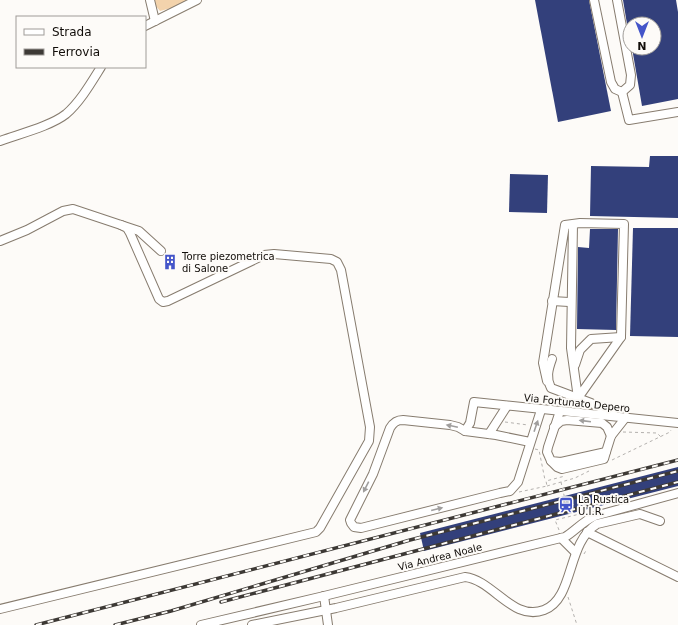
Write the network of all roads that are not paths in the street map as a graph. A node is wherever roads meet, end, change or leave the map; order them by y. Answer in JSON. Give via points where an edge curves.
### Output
{"nodes":[{"id":1,"x":150,"y":0,"type":"edge"},
{"id":2,"x":197,"y":0,"type":"edge"},
{"id":3,"x":594,"y":0,"type":"edge"},
{"id":4,"x":617,"y":0,"type":"edge"},
{"id":5,"x":155,"y":21,"type":"junction"},
{"id":6,"x":146,"y":26,"type":"edge"},
{"id":7,"x":100,"y":68,"type":"edge"},
{"id":8,"x":622,"y":92,"type":"junction"},
{"id":9,"x":678,"y":112,"type":"edge"},
{"id":10,"x":0,"y":141,"type":"edge"},
{"id":11,"x":573,"y":224,"type":"junction"},
{"id":12,"x":122,"y":225,"type":"junction"},
{"id":13,"x":0,"y":241,"type":"edge"},
{"id":14,"x":161,"y":251,"type":"dead end"},
{"id":15,"x":560,"y":252,"type":"junction"},
{"id":16,"x":571,"y":252,"type":"dead end"},
{"id":17,"x":557,"y":272,"type":"junction"},
{"id":18,"x":570,"y":273,"type":"dead end"},
{"id":19,"x":552,"y":301,"type":"junction"},
{"id":20,"x":569,"y":302,"type":"dead end"},
{"id":21,"x":621,"y":337,"type":"junction"},
{"id":22,"x":552,"y":359,"type":"dead end"},
{"id":23,"x":574,"y":368,"type":"junction"},
{"id":24,"x":547,"y":381,"type":"junction"},
{"id":25,"x":578,"y":398,"type":"junction"},
{"id":26,"x":507,"y":406,"type":"junction"},
{"id":27,"x":541,"y":410,"type":"junction"},
{"id":28,"x":560,"y":411,"type":"junction"},
{"id":29,"x":617,"y":417,"type":"junction"},
{"id":30,"x":626,"y":417,"type":"junction"},
{"id":31,"x":675,"y":423,"type":"edge"},
{"id":32,"x":554,"y":426,"type":"junction"},
{"id":33,"x":465,"y":431,"type":"junction"},
{"id":34,"x":489,"y":434,"type":"junction"},
{"id":35,"x":611,"y":436,"type":"junction"},
{"id":36,"x":530,"y":445,"type":"junction"},
{"id":37,"x":678,"y":493,"type":"edge"},
{"id":38,"x":660,"y":521,"type":"dead end"},
{"id":39,"x":587,"y":532,"type":"junction"},
{"id":40,"x":561,"y":538,"type":"junction"},
{"id":41,"x":579,"y":554,"type":"junction"},
{"id":42,"x":678,"y":577,"type":"edge"},
{"id":43,"x":324,"y":596,"type":"junction"},
{"id":44,"x":0,"y":609,"type":"edge"},
{"id":45,"x":326,"y":610,"type":"junction"},
{"id":46,"x":201,"y":625,"type":"edge"},
{"id":47,"x":252,"y":625,"type":"edge"},
{"id":48,"x":328,"y":625,"type":"edge"}],
"edges":[{"from":1,"to":5,"type":"street"},
{"from":2,"to":5,"type":"street"},
{"from":3,"to":8,"type":"street","via":[[611,82]]},
{"from":4,"to":8,"type":"street","via":[[631,75],[630,85]]},
{"from":5,"to":6,"type":"street"},
{"from":7,"to":10,"type":"street","via":[[75,106],[65,115],[48,124]]},
{"from":8,"to":9,"type":"street","via":[[629,120]]},
{"from":11,"to":15,"type":"street","via":[[565,225]]},
{"from":11,"to":21,"type":"street","via":[[624,224]]},
{"from":11,"to":23,"type":"street","via":[[571,348]]},
{"from":12,"to":13,"type":"street","via":[[68,209]]},
{"from":12,"to":14,"type":"street","via":[[141,233]]},
{"from":12,"to":44,"type":"street","via":[[130,233],[160,299],[164,302],[266,255],[331,259],[337,262],[342,270],[367,412],[369,441],[316,532]]},
{"from":15,"to":16,"type":"street"},
{"from":15,"to":17,"type":"street"},
{"from":17,"to":18,"type":"street"},
{"from":17,"to":19,"type":"street"},
{"from":19,"to":20,"type":"street"},
{"from":19,"to":24,"type":"street","via":[[543,363]]},
{"from":21,"to":23,"type":"street","via":[[591,339],[580,350]]},
{"from":21,"to":25,"type":"street"},
{"from":22,"to":24,"type":"street"},
{"from":23,"to":25,"type":"street"},
{"from":24,"to":25,"type":"street","via":[[551,388]]},
{"from":25,"to":29,"type":"street"},
{"from":26,"to":27,"type":"street","name":"Via Fortunato Depero"},
{"from":26,"to":33,"type":"street","name":"Via Fortunato Depero","via":[[474,402],[470,423]]},
{"from":26,"to":34,"type":"street"},
{"from":27,"to":28,"type":"street","name":"Via Fortunato Depero"},
{"from":36,"to":27,"type":"street","one_way":true},
{"from":28,"to":29,"type":"street","name":"Via Fortunato Depero"},
{"from":28,"to":32,"type":"street"},
{"from":29,"to":30,"type":"street","name":"Via Fortunato Depero"},
{"from":30,"to":31,"type":"street","name":"Via Fortunato Depero"},
{"from":30,"to":35,"type":"street"},
{"from":35,"to":32,"type":"street","one_way":true,"via":[[602,423],[567,420]]},
{"from":32,"to":35,"type":"street","via":[[548,452],[552,461],[561,462],[606,452]]},
{"from":33,"to":34,"type":"street"},
{"from":33,"to":36,"type":"street","one_way":true,"via":[[450,425],[403,420],[394,422],[373,474],[350,520],[352,525],[361,528],[510,491],[518,482]]},
{"from":34,"to":36,"type":"street"},
{"from":37,"to":40,"type":"street","name":"Via Andrea Noale","via":[[587,519],[571,534]]},
{"from":38,"to":39,"type":"street","via":[[640,514],[597,524]]},
{"from":39,"to":41,"type":"street"},
{"from":39,"to":42,"type":"street"},
{"from":40,"to":41,"type":"street"},
{"from":40,"to":43,"type":"street","name":"Via Andrea Noale"},
{"from":41,"to":45,"type":"street","via":[[559,600],[542,611],[521,610],[479,582],[465,577]]},
{"from":43,"to":45,"type":"street"},
{"from":43,"to":46,"type":"street","name":"Via Andrea Noale"},
{"from":45,"to":47,"type":"street"},
{"from":45,"to":48,"type":"street"}]}
